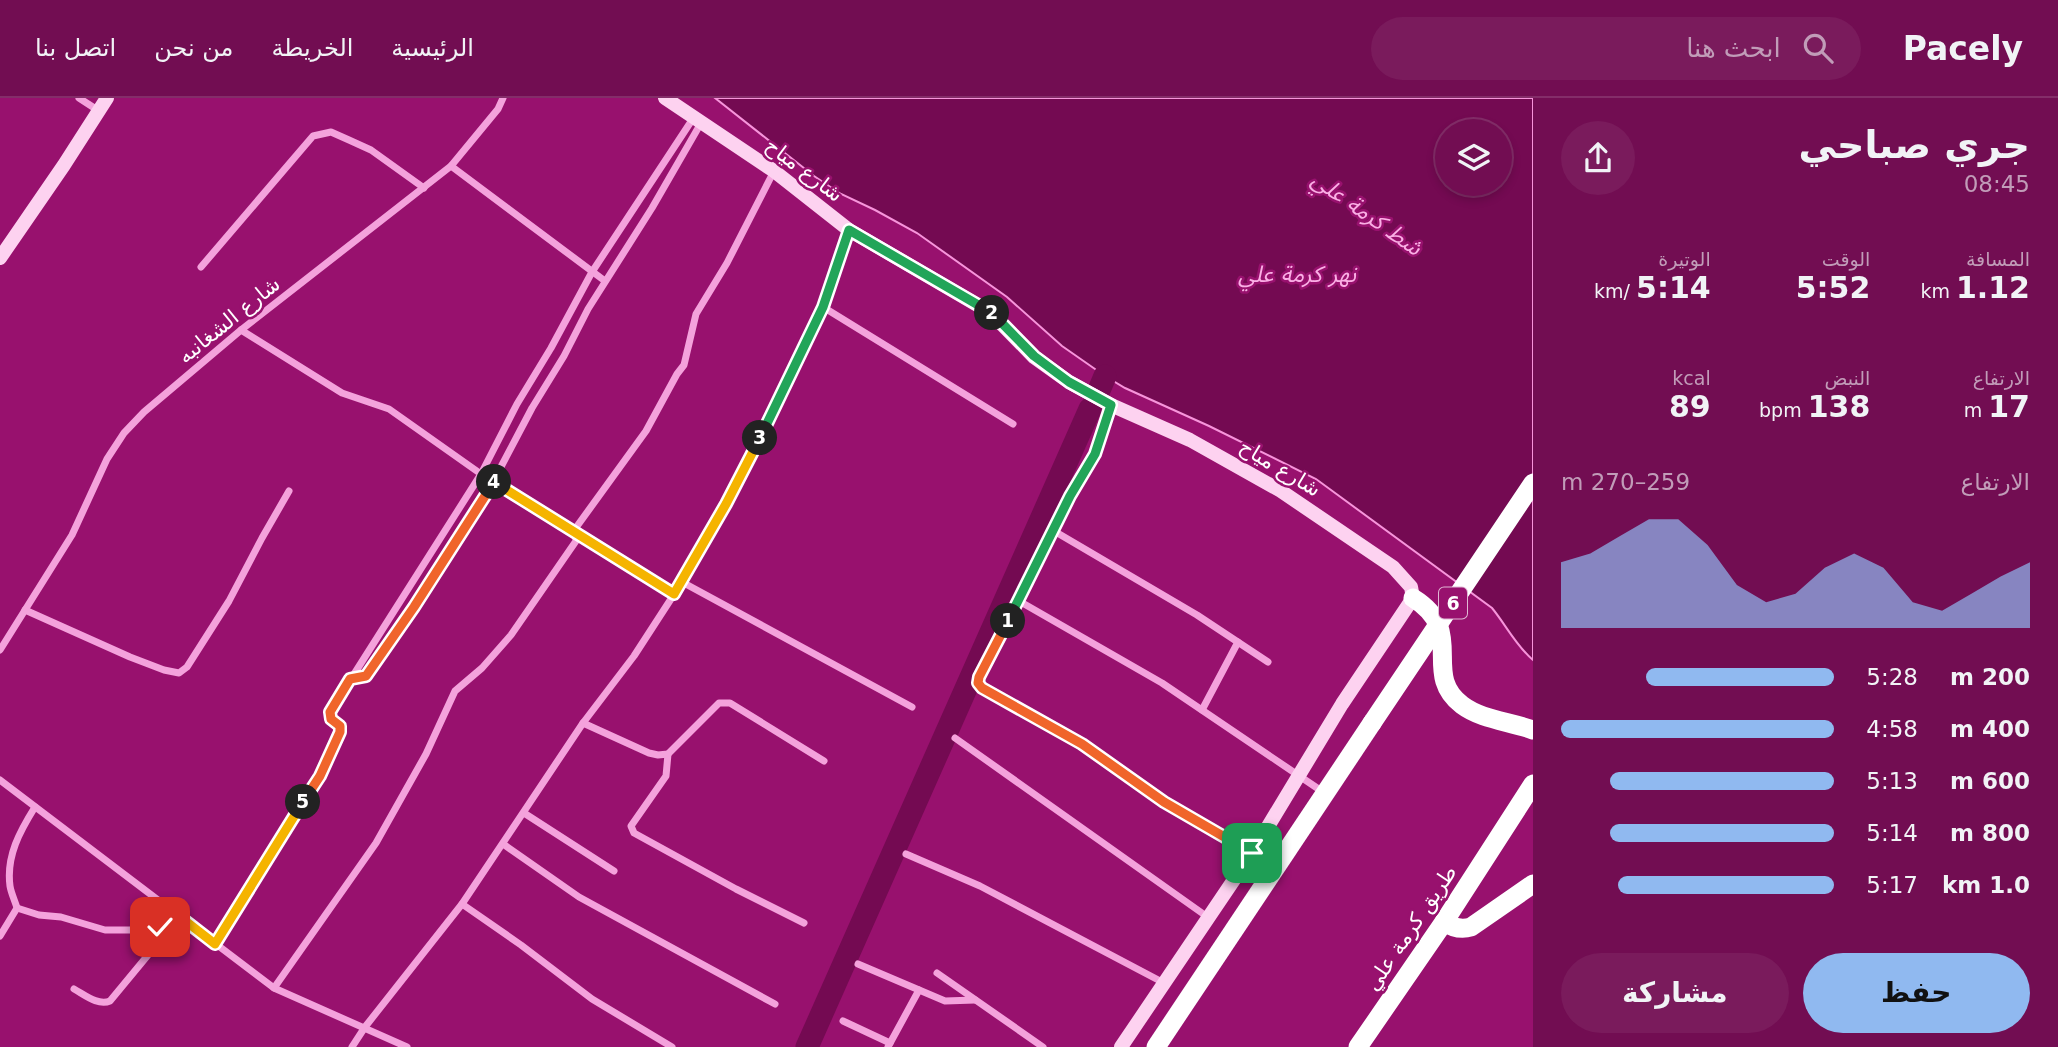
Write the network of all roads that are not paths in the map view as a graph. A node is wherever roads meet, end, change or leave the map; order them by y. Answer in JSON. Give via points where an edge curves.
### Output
{"nodes":[{"id":1,"x":79,"y":98,"type":"edge"},
{"id":2,"x":107,"y":98,"type":"edge"},
{"id":3,"x":503,"y":98,"type":"edge"},
{"id":4,"x":665,"y":98,"type":"edge"},
{"id":5,"x":99,"y":111,"type":"junction"},
{"id":6,"x":697,"y":120,"type":"junction"},
{"id":7,"x":451,"y":166,"type":"junction"},
{"id":8,"x":774,"y":172,"type":"junction"},
{"id":9,"x":424,"y":188,"type":"junction"},
{"id":10,"x":849,"y":230,"type":"junction"},
{"id":11,"x":0,"y":258,"type":"edge"},
{"id":12,"x":201,"y":267,"type":"dead end"},
{"id":13,"x":592,"y":272,"type":"junction"},
{"id":14,"x":605,"y":281,"type":"junction"},
{"id":15,"x":823,"y":307,"type":"junction"},
{"id":16,"x":242,"y":330,"type":"junction"},
{"id":17,"x":1111,"y":405,"type":"junction"},
{"id":18,"x":1013,"y":424,"type":"dead end"},
{"id":19,"x":481,"y":474,"type":"junction"},
{"id":20,"x":493,"y":482,"type":"junction"},
{"id":21,"x":1533,"y":483,"type":"edge"},
{"id":22,"x":289,"y":491,"type":"dead end"},
{"id":23,"x":1054,"y":531,"type":"junction"},
{"id":24,"x":574,"y":534,"type":"junction"},
{"id":25,"x":681,"y":582,"type":"junction"},
{"id":26,"x":674,"y":594,"type":"junction"},
{"id":27,"x":1413,"y":598,"type":"junction"},
{"id":28,"x":401,"y":599,"type":"junction"},
{"id":29,"x":1019,"y":601,"type":"junction"},
{"id":30,"x":414,"y":607,"type":"junction"},
{"id":31,"x":25,"y":610,"type":"junction"},
{"id":32,"x":1238,"y":642,"type":"junction"},
{"id":33,"x":0,"y":650,"type":"edge"},
{"id":34,"x":1268,"y":662,"type":"dead end"},
{"id":35,"x":350,"y":679,"type":"junction"},
{"id":36,"x":912,"y":707,"type":"dead end"},
{"id":37,"x":1202,"y":710,"type":"junction"},
{"id":38,"x":583,"y":723,"type":"junction"},
{"id":39,"x":1533,"y":730,"type":"edge"},
{"id":40,"x":955,"y":738,"type":"dead end"},
{"id":41,"x":668,"y":754,"type":"junction"},
{"id":42,"x":824,"y":761,"type":"dead end"},
{"id":43,"x":1300,"y":776,"type":"junction"},
{"id":44,"x":0,"y":780,"type":"edge"},
{"id":45,"x":1533,"y":784,"type":"edge"},
{"id":46,"x":1326,"y":793,"type":"junction"},
{"id":47,"x":35,"y":807,"type":"junction"},
{"id":48,"x":524,"y":813,"type":"junction"},
{"id":49,"x":503,"y":844,"type":"junction"},
{"id":50,"x":1252,"y":853,"type":"junction"},
{"id":51,"x":906,"y":855,"type":"dead end"},
{"id":52,"x":614,"y":871,"type":"dead end"},
{"id":53,"x":1533,"y":884,"type":"edge"},
{"id":54,"x":462,"y":904,"type":"junction"},
{"id":55,"x":17,"y":908,"type":"junction"},
{"id":56,"x":179,"y":916,"type":"junction"},
{"id":57,"x":1209,"y":918,"type":"junction"},
{"id":58,"x":1444,"y":922,"type":"junction"},
{"id":59,"x":804,"y":923,"type":"dead end"},
{"id":60,"x":0,"y":936,"type":"edge"},
{"id":61,"x":215,"y":944,"type":"junction"},
{"id":62,"x":858,"y":964,"type":"dead end"},
{"id":63,"x":937,"y":973,"type":"dead end"},
{"id":64,"x":1164,"y":983,"type":"junction"},
{"id":65,"x":274,"y":988,"type":"junction"},
{"id":66,"x":74,"y":989,"type":"dead end"},
{"id":67,"x":919,"y":990,"type":"junction"},
{"id":68,"x":976,"y":1000,"type":"junction"},
{"id":69,"x":775,"y":1004,"type":"dead end"},
{"id":70,"x":843,"y":1021,"type":"dead end"},
{"id":71,"x":365,"y":1027,"type":"junction"},
{"id":72,"x":889,"y":1045,"type":"edge"},
{"id":73,"x":352,"y":1047,"type":"edge"},
{"id":74,"x":407,"y":1047,"type":"edge"},
{"id":75,"x":673,"y":1047,"type":"edge"},
{"id":76,"x":1043,"y":1047,"type":"edge"},
{"id":77,"x":1121,"y":1047,"type":"edge"},
{"id":78,"x":1156,"y":1047,"type":"edge"},
{"id":79,"x":1358,"y":1047,"type":"edge"}],
"edges":[{"from":1,"to":5,"type":"street"},
{"from":2,"to":5,"type":"street"},
{"from":3,"to":7,"type":"street","name":"شارع الشغانبه"},
{"from":4,"to":6,"type":"street","name":"شارع مياح"},
{"from":5,"to":11,"type":"street"},
{"from":6,"to":8,"type":"street","name":"شارع مياح"},
{"from":6,"to":13,"type":"street"},
{"from":6,"to":14,"type":"street","via":[[652,208]]},
{"from":7,"to":9,"type":"street","name":"شارع الشغانبه"},
{"from":7,"to":13,"type":"street"},
{"from":8,"to":10,"type":"street","name":"شارع مياح"},
{"from":8,"to":24,"type":"street","via":[[696,314],[684,365],[646,431]]},
{"from":9,"to":12,"type":"street","via":[[371,150],[331,132],[313,136]]},
{"from":9,"to":16,"type":"street","name":"شارع الشغانبه"},
{"from":10,"to":15,"type":"street"},
{"from":10,"to":17,"type":"street","name":"شارع مياح","via":[[991,313],[1034,356]]},
{"from":13,"to":14,"type":"street"},
{"from":13,"to":19,"type":"street"},
{"from":14,"to":20,"type":"street"},
{"from":15,"to":18,"type":"street"},
{"from":15,"to":25,"type":"street","via":[[754,451]]},
{"from":16,"to":19,"type":"street","via":[[342,393],[389,409]]},
{"from":16,"to":31,"type":"street","name":"شارع الشغانبه","via":[[124,432],[72,535]]},
{"from":17,"to":23,"type":"street","via":[[1095,454]]},
{"from":17,"to":27,"type":"street","name":"شارع مياح","via":[[1190,440],[1281,491],[1392,567],[1411,587]]},
{"from":19,"to":20,"type":"street"},
{"from":19,"to":28,"type":"street"},
{"from":20,"to":24,"type":"street"},
{"from":20,"to":30,"type":"street"},
{"from":21,"to":46,"type":"highway","number":"6","bridge":true},
{"from":22,"to":31,"type":"street","via":[[229,601],[179,673],[130,657]]},
{"from":23,"to":29,"type":"street"},
{"from":23,"to":32,"type":"street"},
{"from":24,"to":26,"type":"street"},
{"from":24,"to":65,"type":"street","via":[[576,541],[511,635],[455,691],[376,843]]},
{"from":25,"to":26,"type":"street"},
{"from":25,"to":36,"type":"street"},
{"from":26,"to":38,"type":"street"},
{"from":27,"to":39,"type":"highway","via":[[1440,624],[1443,676],[1454,698],[1488,718]]},
{"from":27,"to":43,"type":"street"},
{"from":28,"to":30,"type":"street"},
{"from":28,"to":35,"type":"street"},
{"from":29,"to":37,"type":"street"},
{"from":29,"to":50,"type":"street","via":[[979,677],[982,688],[1082,744],[1164,802]]},
{"from":30,"to":35,"type":"street","via":[[366,676]]},
{"from":31,"to":33,"type":"street","name":"شارع الشغانبه"},
{"from":32,"to":34,"type":"street"},
{"from":32,"to":37,"type":"street"},
{"from":35,"to":61,"type":"street","via":[[330,712],[340,732],[320,776]]},
{"from":37,"to":43,"type":"street"},
{"from":38,"to":41,"type":"street","via":[[649,753]]},
{"from":38,"to":48,"type":"street"},
{"from":40,"to":57,"type":"street"},
{"from":41,"to":42,"type":"street","via":[[719,703],[730,703]]},
{"from":41,"to":59,"type":"street","via":[[666,776],[631,826],[634,833]]},
{"from":43,"to":46,"type":"street"},
{"from":43,"to":50,"type":"street"},
{"from":44,"to":47,"type":"street"},
{"from":45,"to":58,"type":"highway","name":"طريق كرمة علي"},
{"from":46,"to":78,"type":"highway","number":"6"},
{"from":47,"to":55,"type":"street","via":[[17,837],[11,861],[10,886]]},
{"from":47,"to":56,"type":"street"},
{"from":48,"to":49,"type":"street"},
{"from":48,"to":52,"type":"street"},
{"from":49,"to":54,"type":"street"},
{"from":49,"to":69,"type":"street","via":[[579,897]]},
{"from":50,"to":57,"type":"street"},
{"from":51,"to":64,"type":"street","via":[[980,886]]},
{"from":53,"to":58,"type":"highway","via":[[1464,929]]},
{"from":54,"to":71,"type":"street"},
{"from":54,"to":75,"type":"street","via":[[592,999]]},
{"from":55,"to":56,"type":"street","via":[[105,930],[160,927]]},
{"from":55,"to":60,"type":"street"},
{"from":56,"to":61,"type":"street"},
{"from":56,"to":66,"type":"street","via":[[110,1001],[100,1002]]},
{"from":57,"to":64,"type":"street"},
{"from":58,"to":79,"type":"highway","name":"طريق كرمة علي"},
{"from":61,"to":65,"type":"street"},
{"from":62,"to":67,"type":"street"},
{"from":63,"to":68,"type":"street"},
{"from":64,"to":77,"type":"street"},
{"from":65,"to":71,"type":"street"},
{"from":67,"to":68,"type":"street","via":[[945,1001]]},
{"from":67,"to":72,"type":"street"},
{"from":68,"to":76,"type":"street"},
{"from":70,"to":72,"type":"street"},
{"from":71,"to":73,"type":"street"},
{"from":71,"to":74,"type":"street"}]}
